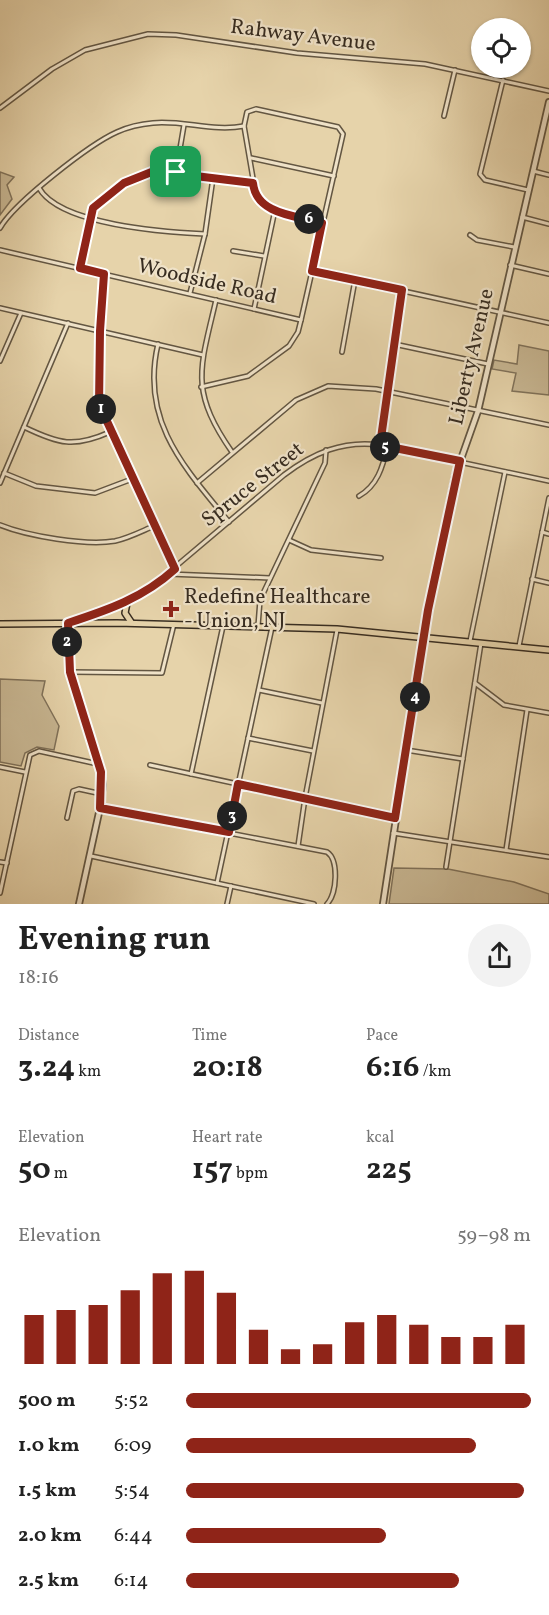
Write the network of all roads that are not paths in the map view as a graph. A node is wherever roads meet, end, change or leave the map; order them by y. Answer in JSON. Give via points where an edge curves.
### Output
{"nodes":[{"id":1,"x":455,"y":70,"type":"junction"},
{"id":2,"x":502,"y":80,"type":"junction"},
{"id":3,"x":549,"y":91,"type":"edge"},
{"id":4,"x":549,"y":102,"type":"edge"},
{"id":5,"x":0,"y":108,"type":"edge"},
{"id":6,"x":444,"y":116,"type":"dead end"},
{"id":7,"x":184,"y":125,"type":"junction"},
{"id":8,"x":244,"y":126,"type":"junction"},
{"id":9,"x":547,"y":126,"type":"edge"},
{"id":10,"x":251,"y":159,"type":"junction"},
{"id":11,"x":532,"y":171,"type":"junction"},
{"id":12,"x":176,"y":172,"type":"junction"},
{"id":13,"x":549,"y":175,"type":"edge"},
{"id":14,"x":333,"y":176,"type":"junction"},
{"id":15,"x":213,"y":178,"type":"junction"},
{"id":16,"x":253,"y":183,"type":"junction"},
{"id":17,"x":39,"y":188,"type":"junction"},
{"id":18,"x":528,"y":190,"type":"junction"},
{"id":19,"x":275,"y":210,"type":"junction"},
{"id":20,"x":91,"y":217,"type":"junction"},
{"id":21,"x":522,"y":217,"type":"junction"},
{"id":22,"x":322,"y":223,"type":"junction"},
{"id":23,"x":549,"y":224,"type":"edge"},
{"id":24,"x":0,"y":228,"type":"edge"},
{"id":25,"x":205,"y":234,"type":"junction"},
{"id":26,"x":470,"y":234,"type":"dead end"},
{"id":27,"x":514,"y":247,"type":"junction"},
{"id":28,"x":0,"y":250,"type":"edge"},
{"id":29,"x":233,"y":251,"type":"dead end"},
{"id":30,"x":264,"y":256,"type":"junction"},
{"id":31,"x":510,"y":265,"type":"junction"},
{"id":32,"x":80,"y":268,"type":"junction"},
{"id":33,"x":312,"y":271,"type":"junction"},
{"id":34,"x":104,"y":274,"type":"junction"},
{"id":35,"x":549,"y":274,"type":"edge"},
{"id":36,"x":355,"y":280,"type":"junction"},
{"id":37,"x":402,"y":290,"type":"junction"},
{"id":38,"x":190,"y":293,"type":"junction"},
{"id":39,"x":216,"y":300,"type":"junction"},
{"id":40,"x":0,"y":308,"type":"edge"},
{"id":41,"x":254,"y":309,"type":"junction"},
{"id":42,"x":21,"y":312,"type":"junction"},
{"id":43,"x":499,"y":312,"type":"junction"},
{"id":44,"x":302,"y":320,"type":"junction"},
{"id":45,"x":68,"y":323,"type":"junction"},
{"id":46,"x":549,"y":323,"type":"edge"},
{"id":47,"x":100,"y":331,"type":"junction"},
{"id":48,"x":158,"y":344,"type":"junction"},
{"id":49,"x":394,"y":344,"type":"junction"},
{"id":50,"x":342,"y":352,"type":"dead end"},
{"id":51,"x":203,"y":355,"type":"junction"},
{"id":52,"x":0,"y":361,"type":"edge"},
{"id":53,"x":488,"y":364,"type":"junction"},
{"id":54,"x":201,"y":387,"type":"junction"},
{"id":55,"x":388,"y":392,"type":"junction"},
{"id":56,"x":478,"y":411,"type":"junction"},
{"id":57,"x":549,"y":425,"type":"edge"},
{"id":58,"x":24,"y":427,"type":"junction"},
{"id":59,"x":110,"y":431,"type":"junction"},
{"id":60,"x":380,"y":445,"type":"junction"},
{"id":61,"x":387,"y":447,"type":"junction"},
{"id":62,"x":326,"y":450,"type":"junction"},
{"id":63,"x":232,"y":452,"type":"junction"},
{"id":64,"x":460,"y":461,"type":"junction"},
{"id":65,"x":505,"y":472,"type":"junction"},
{"id":66,"x":4,"y":473,"type":"junction"},
{"id":67,"x":132,"y":478,"type":"junction"},
{"id":68,"x":549,"y":481,"type":"edge"},
{"id":69,"x":0,"y":483,"type":"edge"},
{"id":70,"x":197,"y":483,"type":"junction"},
{"id":71,"x":359,"y":496,"type":"dead end"},
{"id":72,"x":549,"y":498,"type":"edge"},
{"id":73,"x":229,"y":522,"type":"junction"},
{"id":74,"x":0,"y":525,"type":"edge"},
{"id":75,"x":154,"y":526,"type":"junction"},
{"id":76,"x":542,"y":532,"type":"junction"},
{"id":77,"x":549,"y":534,"type":"edge"},
{"id":78,"x":289,"y":540,"type":"junction"},
{"id":79,"x":381,"y":558,"type":"dead end"},
{"id":80,"x":175,"y":569,"type":"junction"},
{"id":81,"x":169,"y":574,"type":"junction"},
{"id":82,"x":270,"y":578,"type":"junction"},
{"id":83,"x":532,"y":579,"type":"junction"},
{"id":84,"x":549,"y":583,"type":"edge"},
{"id":85,"x":127,"y":603,"type":"junction"},
{"id":86,"x":68,"y":623,"type":"junction"},
{"id":87,"x":133,"y":623,"type":"junction"},
{"id":88,"x":0,"y":624,"type":"edge"},
{"id":89,"x":174,"y":624,"type":"junction"},
{"id":90,"x":223,"y":626,"type":"junction"},
{"id":91,"x":258,"y":627,"type":"junction"},
{"id":92,"x":272,"y":627,"type":"junction"},
{"id":93,"x":337,"y":629,"type":"junction"},
{"id":94,"x":426,"y":637,"type":"junction"},
{"id":95,"x":470,"y":641,"type":"junction"},
{"id":96,"x":482,"y":642,"type":"junction"},
{"id":97,"x":519,"y":646,"type":"junction"},
{"id":98,"x":549,"y":650,"type":"edge"},
{"id":99,"x":70,"y":672,"type":"junction"},
{"id":100,"x":475,"y":683,"type":"junction"},
{"id":101,"x":259,"y":690,"type":"junction"},
{"id":102,"x":322,"y":703,"type":"junction"},
{"id":103,"x":527,"y":710,"type":"junction"},
{"id":104,"x":549,"y":713,"type":"edge"},
{"id":105,"x":248,"y":738,"type":"junction"},
{"id":106,"x":406,"y":750,"type":"junction"},
{"id":107,"x":313,"y":751,"type":"junction"},
{"id":108,"x":463,"y":759,"type":"junction"},
{"id":109,"x":99,"y":764,"type":"junction"},
{"id":110,"x":150,"y":765,"type":"dead end"},
{"id":111,"x":0,"y":766,"type":"edge"},
{"id":112,"x":26,"y":772,"type":"junction"},
{"id":113,"x":191,"y":774,"type":"junction"},
{"id":114,"x":238,"y":784,"type":"junction"},
{"id":115,"x":102,"y":794,"type":"junction"},
{"id":116,"x":305,"y":798,"type":"junction"},
{"id":117,"x":100,"y":808,"type":"junction"},
{"id":118,"x":67,"y":818,"type":"dead end"},
{"id":119,"x":395,"y":818,"type":"junction"},
{"id":120,"x":229,"y":832,"type":"junction"},
{"id":121,"x":393,"y":833,"type":"junction"},
{"id":122,"x":450,"y":842,"type":"junction"},
{"id":123,"x":298,"y":846,"type":"junction"},
{"id":124,"x":506,"y":850,"type":"junction"},
{"id":125,"x":91,"y":856,"type":"junction"},
{"id":126,"x":549,"y":857,"type":"edge"},
{"id":127,"x":0,"y":862,"type":"edge"},
{"id":128,"x":7,"y":863,"type":"junction"},
{"id":129,"x":446,"y":867,"type":"dead end"},
{"id":130,"x":217,"y":883,"type":"junction"},
{"id":131,"x":231,"y":886,"type":"junction"},
{"id":132,"x":0,"y":892,"type":"edge"},
{"id":133,"x":79,"y":904,"type":"edge"},
{"id":134,"x":226,"y":904,"type":"edge"},
{"id":135,"x":314,"y":904,"type":"edge"},
{"id":136,"x":327,"y":904,"type":"edge"},
{"id":137,"x":383,"y":904,"type":"edge"}],
"edges":[{"from":1,"to":2,"type":"street","name":"Rahway Avenue"},
{"from":1,"to":5,"type":"street","name":"Rahway Avenue","via":[[176,34],[148,34],[85,50]]},
{"from":1,"to":6,"type":"street"},
{"from":2,"to":3,"type":"street","name":"Rahway Avenue"},
{"from":2,"to":18,"type":"street","via":[[480,174],[485,180]]},
{"from":4,"to":9,"type":"street","name":"Liberty Avenue"},
{"from":7,"to":8,"type":"street","via":[[225,129]]},
{"from":7,"to":12,"type":"street"},
{"from":7,"to":17,"type":"street","via":[[152,123],[118,132]]},
{"from":8,"to":10,"type":"street"},
{"from":8,"to":14,"type":"street","via":[[247,112],[256,109],[338,127],[343,134]]},
{"from":9,"to":11,"type":"street","name":"Liberty Avenue"},
{"from":10,"to":14,"type":"street"},
{"from":10,"to":16,"type":"street"},
{"from":11,"to":13,"type":"street"},
{"from":11,"to":18,"type":"street","name":"Liberty Avenue"},
{"from":12,"to":15,"type":"street"},
{"from":12,"to":20,"type":"street","via":[[154,171],[135,176],[93,208]]},
{"from":14,"to":22,"type":"street"},
{"from":15,"to":16,"type":"street"},
{"from":15,"to":25,"type":"street"},
{"from":16,"to":19,"type":"street","via":[[261,202]]},
{"from":17,"to":20,"type":"street","via":[[56,206]]},
{"from":17,"to":24,"type":"street","via":[[13,209]]},
{"from":18,"to":21,"type":"street","name":"Liberty Avenue"},
{"from":19,"to":22,"type":"street"},
{"from":19,"to":30,"type":"street"},
{"from":20,"to":25,"type":"street","via":[[163,232]]},
{"from":20,"to":32,"type":"street"},
{"from":21,"to":23,"type":"street"},
{"from":21,"to":27,"type":"street","name":"Liberty Avenue"},
{"from":22,"to":33,"type":"street"},
{"from":25,"to":38,"type":"street"},
{"from":26,"to":27,"type":"street","via":[[477,240]]},
{"from":27,"to":31,"type":"street","name":"Liberty Avenue"},
{"from":28,"to":32,"type":"street","name":"Woodside Road"},
{"from":29,"to":30,"type":"street"},
{"from":30,"to":41,"type":"street"},
{"from":31,"to":35,"type":"street"},
{"from":31,"to":43,"type":"street","name":"Liberty Avenue"},
{"from":32,"to":34,"type":"street","name":"Woodside Road"},
{"from":33,"to":36,"type":"street"},
{"from":33,"to":44,"type":"street"},
{"from":34,"to":38,"type":"street","name":"Woodside Road"},
{"from":34,"to":47,"type":"street"},
{"from":36,"to":37,"type":"street"},
{"from":36,"to":50,"type":"street"},
{"from":37,"to":43,"type":"street"},
{"from":37,"to":49,"type":"street"},
{"from":38,"to":39,"type":"street","name":"Woodside Road"},
{"from":39,"to":41,"type":"street","name":"Woodside Road"},
{"from":39,"to":51,"type":"street"},
{"from":40,"to":42,"type":"street"},
{"from":41,"to":44,"type":"street","name":"Woodside Road"},
{"from":42,"to":45,"type":"street"},
{"from":42,"to":52,"type":"street"},
{"from":43,"to":46,"type":"street"},
{"from":43,"to":53,"type":"street","name":"Liberty Avenue"},
{"from":44,"to":54,"type":"street","via":[[289,346],[248,376]]},
{"from":45,"to":47,"type":"street"},
{"from":45,"to":58,"type":"street"},
{"from":47,"to":48,"type":"street"},
{"from":47,"to":59,"type":"street","via":[[98,394]]},
{"from":48,"to":51,"type":"street"},
{"from":48,"to":70,"type":"street","via":[[152,372],[154,403],[169,441]]},
{"from":49,"to":53,"type":"street"},
{"from":49,"to":55,"type":"street"},
{"from":51,"to":54,"type":"street"},
{"from":53,"to":56,"type":"street","name":"Liberty Avenue"},
{"from":54,"to":63,"type":"street","via":[[211,419]]},
{"from":55,"to":56,"type":"street"},
{"from":55,"to":60,"type":"street"},
{"from":55,"to":63,"type":"street","via":[[345,385],[311,391]]},
{"from":56,"to":57,"type":"street"},
{"from":56,"to":64,"type":"street","name":"Liberty Avenue"},
{"from":58,"to":59,"type":"street","via":[[68,443],[82,443]]},
{"from":58,"to":66,"type":"street"},
{"from":59,"to":67,"type":"street"},
{"from":60,"to":61,"type":"street","name":"Spruce Street"},
{"from":60,"to":62,"type":"street","name":"Spruce Street","via":[[357,443]]},
{"from":61,"to":64,"type":"street","name":"Spruce Street"},
{"from":61,"to":71,"type":"street","via":[[382,469]]},
{"from":62,"to":73,"type":"street","name":"Spruce Street","via":[[302,462]]},
{"from":62,"to":78,"type":"street","via":[[324,463]]},
{"from":63,"to":70,"type":"street"},
{"from":64,"to":65,"type":"street","name":"Spruce Street"},
{"from":64,"to":94,"type":"street","name":"Liberty Avenue","via":[[428,610]]},
{"from":65,"to":68,"type":"street","name":"Spruce Street"},
{"from":65,"to":95,"type":"street"},
{"from":66,"to":67,"type":"street","via":[[36,486],[95,492]]},
{"from":66,"to":69,"type":"street"},
{"from":67,"to":75,"type":"street"},
{"from":70,"to":73,"type":"street"},
{"from":72,"to":76,"type":"street"},
{"from":73,"to":80,"type":"street","name":"Spruce Street"},
{"from":74,"to":75,"type":"street","via":[[29,535],[104,542]]},
{"from":75,"to":80,"type":"street"},
{"from":76,"to":77,"type":"street"},
{"from":76,"to":83,"type":"street"},
{"from":78,"to":79,"type":"street","via":[[311,550]]},
{"from":78,"to":82,"type":"street"},
{"from":80,"to":81,"type":"street","name":"Spruce Street"},
{"from":81,"to":82,"type":"street"},
{"from":81,"to":85,"type":"street","name":"Spruce Street"},
{"from":82,"to":91,"type":"street","via":[[260,600]]},
{"from":83,"to":84,"type":"street"},
{"from":83,"to":97,"type":"street"},
{"from":85,"to":86,"type":"street","name":"Spruce Street"},
{"from":85,"to":87,"type":"main road","via":[[125,613]]},
{"from":86,"to":87,"type":"main road"},
{"from":86,"to":88,"type":"main road"},
{"from":86,"to":99,"type":"street"},
{"from":87,"to":89,"type":"main road"},
{"from":89,"to":90,"type":"main road"},
{"from":89,"to":99,"type":"street","via":[[162,673]]},
{"from":90,"to":91,"type":"main road"},
{"from":90,"to":113,"type":"street"},
{"from":91,"to":92,"type":"main road"},
{"from":92,"to":93,"type":"main road"},
{"from":92,"to":101,"type":"street"},
{"from":93,"to":94,"type":"main road"},
{"from":93,"to":102,"type":"street"},
{"from":94,"to":95,"type":"main road"},
{"from":94,"to":106,"type":"street","name":"Liberty Avenue"},
{"from":95,"to":96,"type":"main road"},
{"from":96,"to":97,"type":"main road"},
{"from":96,"to":100,"type":"street"},
{"from":97,"to":98,"type":"main road"},
{"from":99,"to":109,"type":"street"},
{"from":100,"to":103,"type":"street","via":[[499,703]]},
{"from":100,"to":108,"type":"street"},
{"from":101,"to":102,"type":"street"},
{"from":101,"to":105,"type":"street"},
{"from":102,"to":107,"type":"street"},
{"from":103,"to":104,"type":"street"},
{"from":103,"to":124,"type":"street"},
{"from":105,"to":107,"type":"street"},
{"from":105,"to":114,"type":"street"},
{"from":106,"to":108,"type":"street"},
{"from":106,"to":119,"type":"street","name":"Liberty Avenue"},
{"from":107,"to":116,"type":"street"},
{"from":108,"to":122,"type":"street"},
{"from":109,"to":112,"type":"street","via":[[39,751],[29,758]]},
{"from":109,"to":115,"type":"street"},
{"from":110,"to":113,"type":"street"},
{"from":111,"to":112,"type":"street"},
{"from":112,"to":128,"type":"street"},
{"from":113,"to":114,"type":"street"},
{"from":114,"to":116,"type":"street"},
{"from":114,"to":120,"type":"street"},
{"from":115,"to":117,"type":"street"},
{"from":115,"to":118,"type":"street","via":[[74,790]]},
{"from":116,"to":119,"type":"street"},
{"from":116,"to":123,"type":"street"},
{"from":117,"to":120,"type":"street"},
{"from":117,"to":125,"type":"street"},
{"from":119,"to":121,"type":"street","name":"Liberty Avenue"},
{"from":120,"to":123,"type":"street"},
{"from":120,"to":130,"type":"street"},
{"from":121,"to":122,"type":"street"},
{"from":121,"to":137,"type":"street","name":"Liberty Avenue"},
{"from":122,"to":124,"type":"street"},
{"from":122,"to":129,"type":"street"},
{"from":123,"to":136,"type":"street","via":[[333,857],[332,899]]},
{"from":124,"to":126,"type":"street"},
{"from":125,"to":130,"type":"street"},
{"from":125,"to":133,"type":"street"},
{"from":127,"to":128,"type":"street"},
{"from":128,"to":132,"type":"street"},
{"from":130,"to":131,"type":"street"},
{"from":131,"to":134,"type":"street"},
{"from":131,"to":135,"type":"street"}]}
